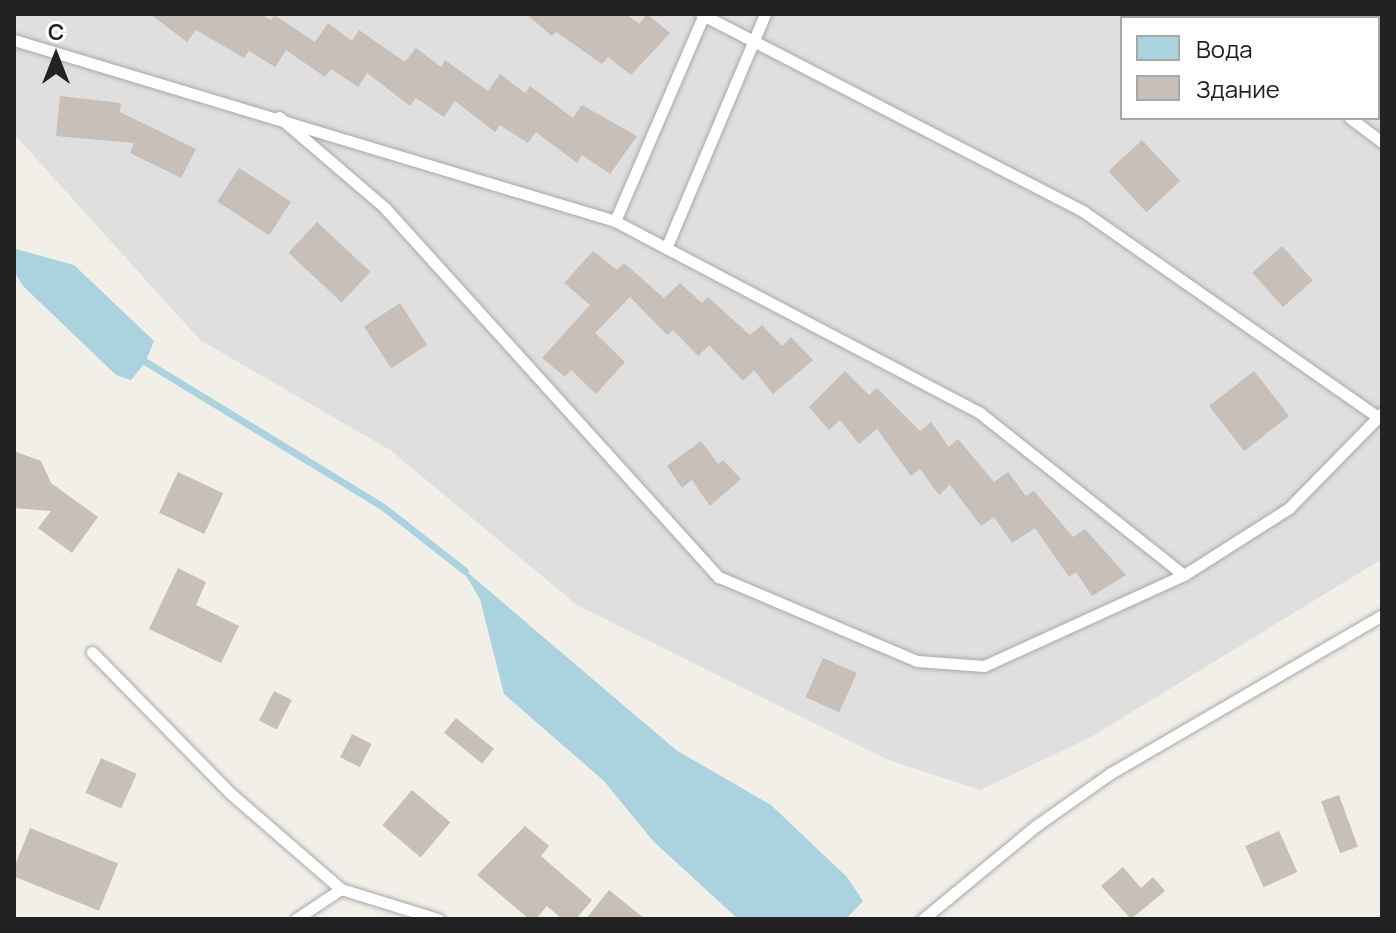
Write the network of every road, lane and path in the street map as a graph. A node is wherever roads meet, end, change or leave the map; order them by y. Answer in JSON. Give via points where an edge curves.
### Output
{"nodes":[{"id":1,"x":703,"y":14,"type":"edge"},
{"id":2,"x":765,"y":14,"type":"edge"},
{"id":3,"x":755,"y":39,"type":"junction"},
{"id":4,"x":14,"y":40,"type":"edge"},
{"id":5,"x":279,"y":117,"type":"junction"},
{"id":6,"x":1353,"y":120,"type":"edge"},
{"id":7,"x":1382,"y":142,"type":"edge"},
{"id":8,"x":615,"y":221,"type":"junction"},
{"id":9,"x":666,"y":248,"type":"junction"},
{"id":10,"x":1380,"y":415,"type":"edge"},
{"id":11,"x":1184,"y":575,"type":"junction"},
{"id":12,"x":1382,"y":615,"type":"edge"},
{"id":13,"x":92,"y":652,"type":"dead end"},
{"id":14,"x":341,"y":889,"type":"junction"},
{"id":15,"x":296,"y":919,"type":"edge"},
{"id":16,"x":438,"y":919,"type":"edge"},
{"id":17,"x":923,"y":919,"type":"edge"}],
"edges":[{"from":1,"to":3,"type":"lane"},
{"from":1,"to":8,"type":"lane"},
{"from":2,"to":3,"type":"lane"},
{"from":3,"to":9,"type":"lane"},
{"from":3,"to":10,"type":"lane","via":[[1084,212]]},
{"from":4,"to":5,"type":"lane"},
{"from":5,"to":8,"type":"lane"},
{"from":5,"to":11,"type":"lane","via":[[385,208],[719,577],[917,661],[984,666]]},
{"from":6,"to":7,"type":"lane"},
{"from":8,"to":9,"type":"lane"},
{"from":9,"to":11,"type":"lane","via":[[980,413]]},
{"from":10,"to":11,"type":"lane","via":[[1289,508]]},
{"from":12,"to":17,"type":"lane","via":[[1111,773],[1037,825]]},
{"from":13,"to":14,"type":"lane","via":[[230,793]]},
{"from":14,"to":15,"type":"lane"},
{"from":14,"to":16,"type":"lane"}]}
